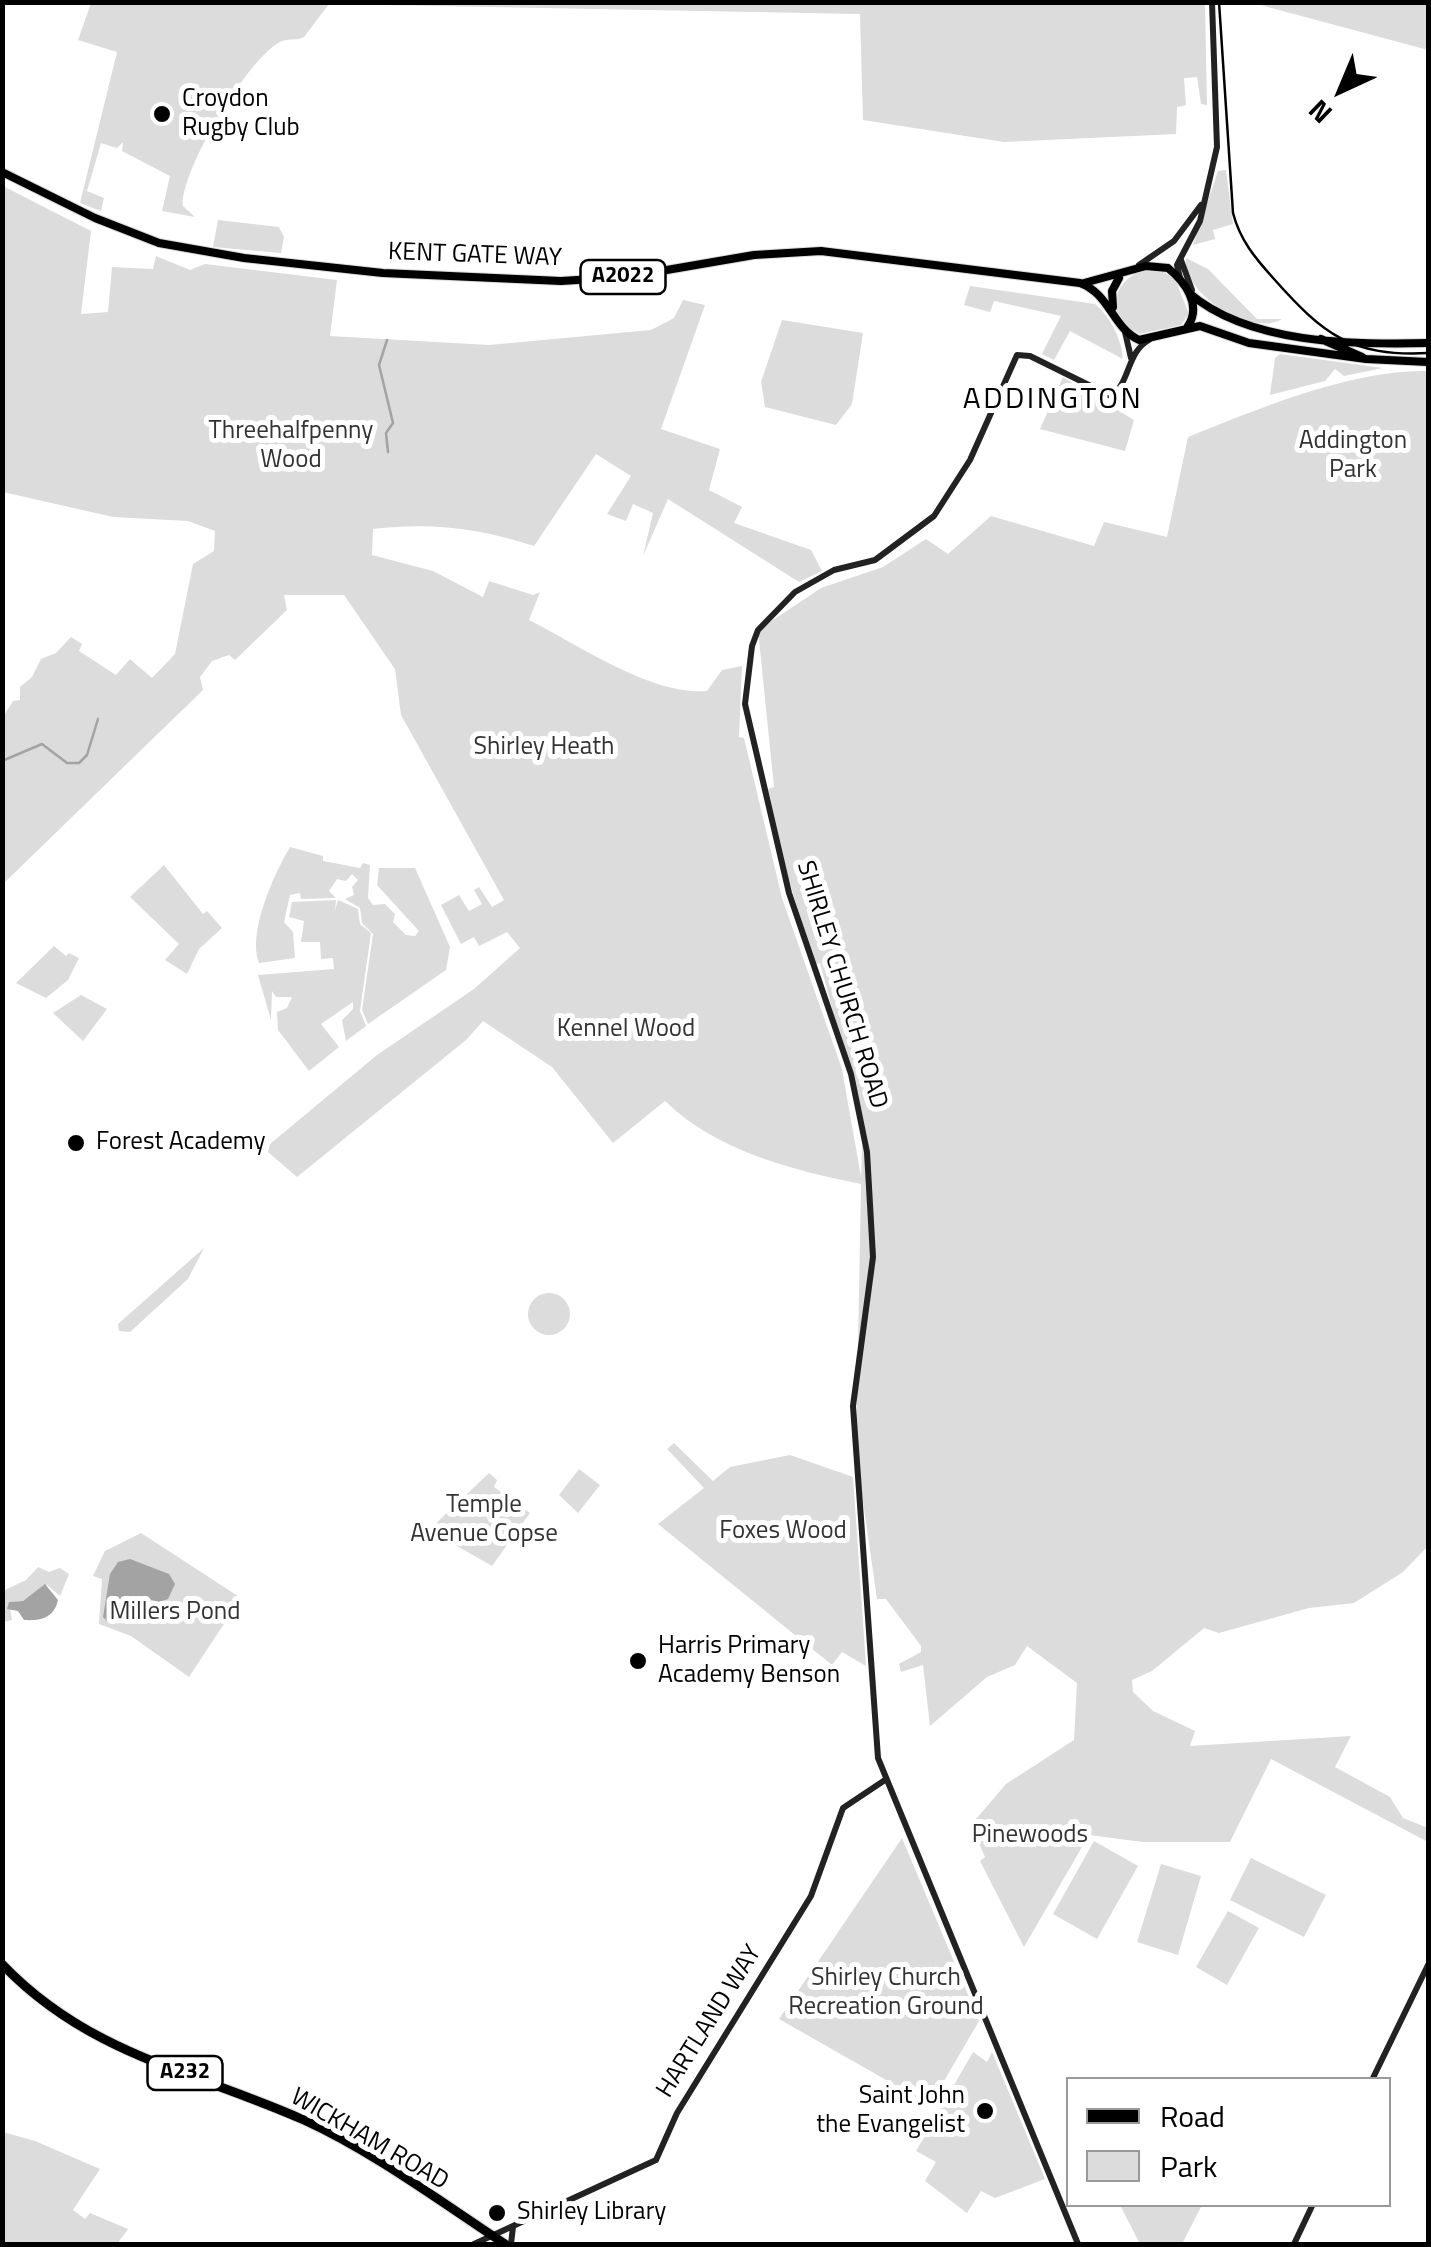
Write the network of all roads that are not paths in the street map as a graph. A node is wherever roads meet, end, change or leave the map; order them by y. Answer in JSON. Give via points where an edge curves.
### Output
{"nodes":[{"id":1,"x":1212,"y":2,"type":"edge"},
{"id":2,"x":2,"y":172,"type":"edge"},
{"id":3,"x":1206,"y":197,"type":"junction"},
{"id":4,"x":1181,"y":258,"type":"junction"},
{"id":5,"x":1130,"y":272,"type":"junction"},
{"id":6,"x":1120,"y":276,"type":"junction"},
{"id":7,"x":1080,"y":284,"type":"junction"},
{"id":8,"x":1183,"y":284,"type":"junction"},
{"id":9,"x":1189,"y":293,"type":"junction"},
{"id":10,"x":1202,"y":305,"type":"junction"},
{"id":11,"x":1116,"y":316,"type":"junction"},
{"id":12,"x":1188,"y":326,"type":"junction"},
{"id":13,"x":1125,"y":332,"type":"junction"},
{"id":14,"x":1319,"y":338,"type":"junction"},
{"id":15,"x":1150,"y":339,"type":"junction"},
{"id":16,"x":1428,"y":343,"type":"edge"},
{"id":17,"x":1131,"y":359,"type":"junction"},
{"id":18,"x":1366,"y":360,"type":"junction"},
{"id":19,"x":1428,"y":362,"type":"edge"},
{"id":20,"x":885,"y":1780,"type":"junction"},
{"id":21,"x":2,"y":1964,"type":"edge"},
{"id":22,"x":1428,"y":1965,"type":"edge"},
{"id":23,"x":1373,"y":2077,"type":"edge"},
{"id":24,"x":1312,"y":2207,"type":"edge"},
{"id":25,"x":472,"y":2223,"type":"junction"},
{"id":26,"x":513,"y":2226,"type":"junction"},
{"id":27,"x":492,"y":2236,"type":"junction"},
{"id":28,"x":473,"y":2244,"type":"edge"},
{"id":29,"x":508,"y":2244,"type":"edge"},
{"id":30,"x":1078,"y":2244,"type":"edge"},
{"id":31,"x":1294,"y":2244,"type":"edge"}],
"edges":[{"from":1,"to":3,"type":"street","via":[[1218,133]]},
{"from":2,"to":7,"type":"main road","name":"KENT GATE WAY","number":"A2022","via":[[159,242],[343,269],[561,281],[821,251]]},
{"from":3,"to":4,"type":"street"},
{"from":3,"to":5,"type":"street","via":[[1174,241]]},
{"from":4,"to":8,"type":"street"},
{"from":4,"to":10,"type":"street"},
{"from":5,"to":6,"type":"main road"},
{"from":5,"to":8,"type":"main road","via":[[1162,266]]},
{"from":6,"to":7,"type":"main road","name":"KENT GATE WAY"},
{"from":6,"to":11,"type":"main road","via":[[1112,292]]},
{"from":7,"to":11,"type":"main road","via":[[1101,294]]},
{"from":8,"to":9,"type":"main road"},
{"from":9,"to":10,"type":"main road"},
{"from":9,"to":12,"type":"main road","via":[[1194,315]]},
{"from":10,"to":14,"type":"main road","via":[[1245,324]]},
{"from":11,"to":13,"type":"main road"},
{"from":12,"to":15,"type":"main road"},
{"from":12,"to":18,"type":"main road","via":[[1250,343]]},
{"from":13,"to":15,"type":"main road"},
{"from":13,"to":17,"type":"street"},
{"from":14,"to":16,"type":"main road"},
{"from":14,"to":18,"type":"main road"},
{"from":15,"to":17,"type":"street"},
{"from":17,"to":20,"type":"street","name":"SHIRLEY CHURCH ROAD","via":[[1112,396],[1030,356],[1015,358],[962,475],[926,524],[875,560],[834,570],[795,592],[758,630],[752,646],[750,717],[789,893],[851,1074],[867,1152],[873,1257],[853,1406],[878,1758]]},
{"from":18,"to":19,"type":"main road"},
{"from":20,"to":26,"type":"street","name":"HARTLAND WAY","via":[[843,1808],[813,1892],[677,2113],[656,2160]]},
{"from":20,"to":30,"type":"street","name":"SHIRLEY CHURCH ROAD"},
{"from":21,"to":25,"type":"highway","name":"WICKHAM ROAD","number":"A232","via":[[80,2029],[305,2120]]},
{"from":22,"to":23,"type":"street"},
{"from":24,"to":31,"type":"street"},
{"from":25,"to":27,"type":"highway","name":"WICKHAM ROAD","number":"A232"},
{"from":25,"to":28,"type":"street"},
{"from":26,"to":27,"type":"street","name":"HARTLAND WAY"},
{"from":26,"to":29,"type":"street"},
{"from":27,"to":28,"type":"street","name":"HARTLAND WAY"},
{"from":27,"to":29,"type":"highway","name":"WICKHAM ROAD","number":"A232"}]}
